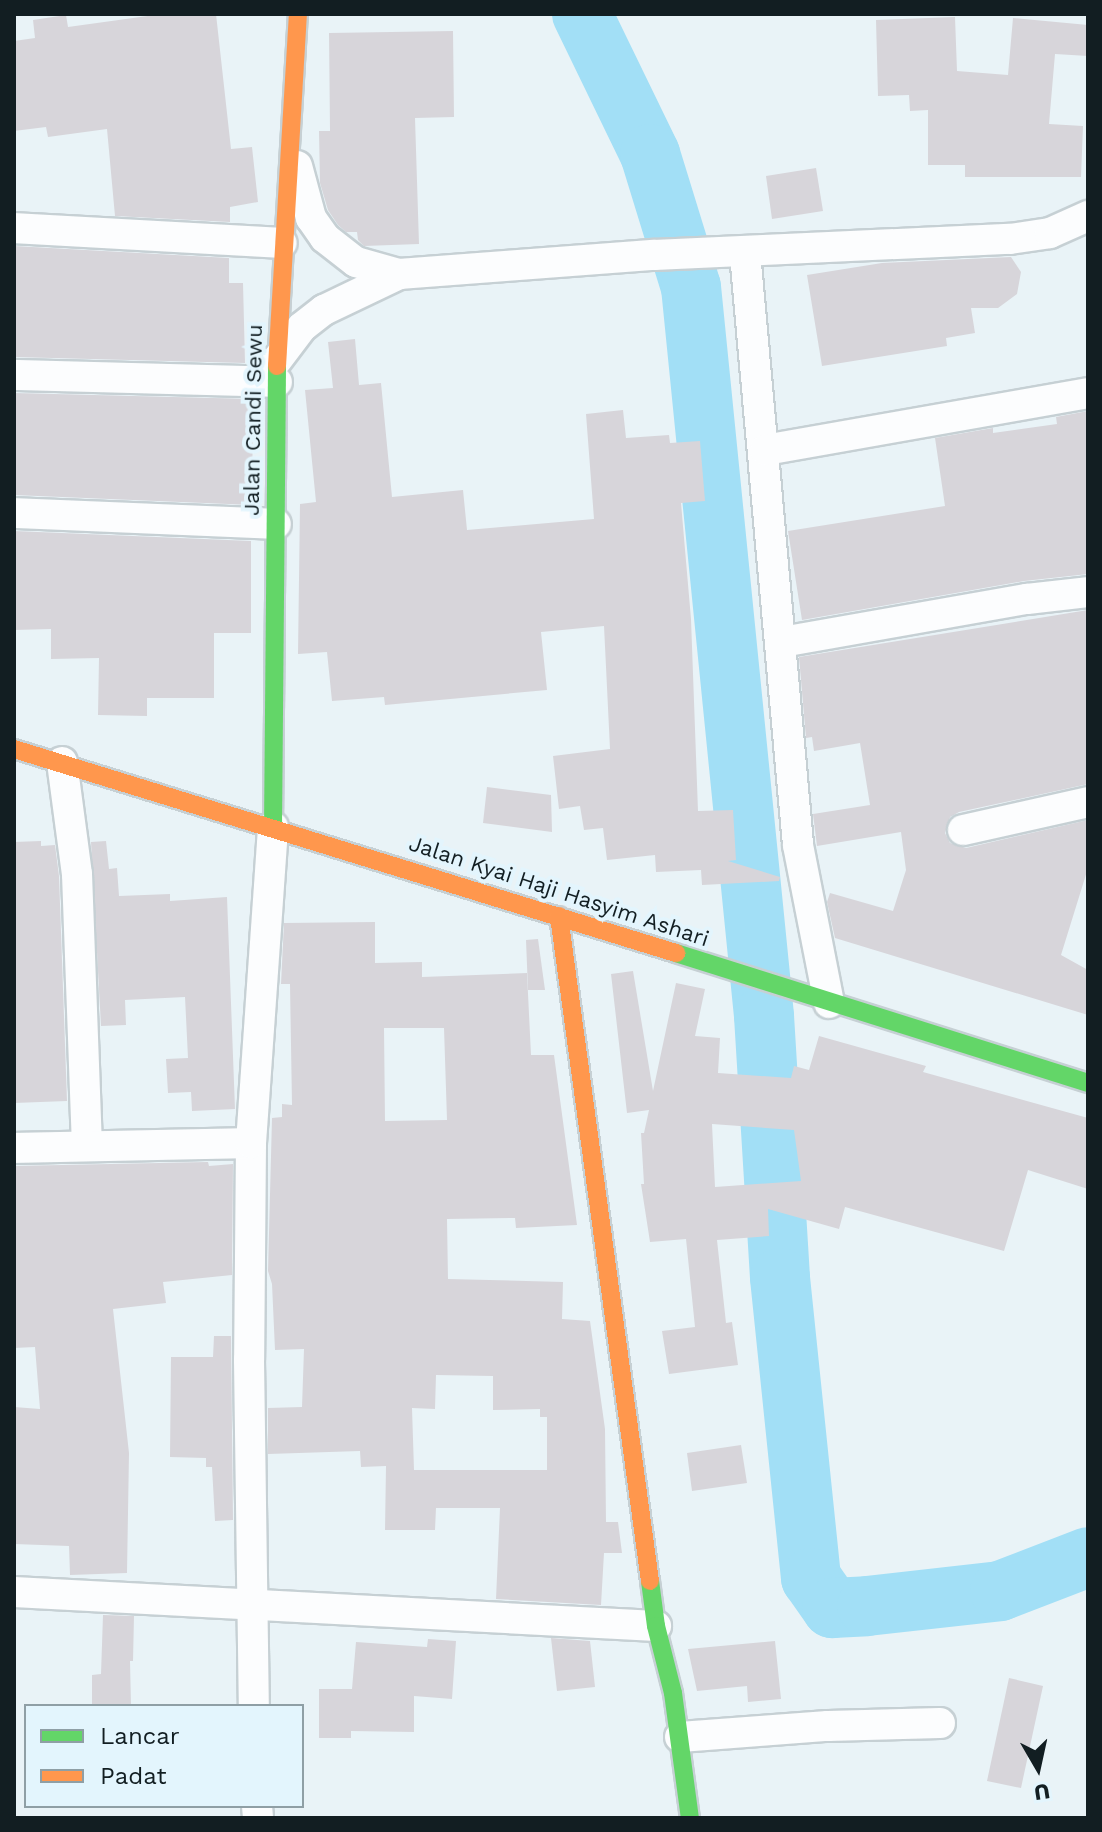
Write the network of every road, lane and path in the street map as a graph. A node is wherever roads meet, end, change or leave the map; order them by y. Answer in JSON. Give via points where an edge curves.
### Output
{"nodes":[{"id":1,"x":298,"y":14,"type":"edge"},
{"id":2,"x":292,"y":141,"type":"junction"},
{"id":3,"x":1088,"y":216,"type":"edge"},
{"id":4,"x":14,"y":228,"type":"edge"},
{"id":5,"x":282,"y":243,"type":"junction"},
{"id":6,"x":745,"y":253,"type":"junction"},
{"id":7,"x":399,"y":274,"type":"junction"},
{"id":8,"x":277,"y":371,"type":"junction"},
{"id":9,"x":14,"y":375,"type":"edge"},
{"id":10,"x":1088,"y":393,"type":"edge"},
{"id":11,"x":765,"y":450,"type":"junction"},
{"id":12,"x":14,"y":513,"type":"edge"},
{"id":13,"x":276,"y":524,"type":"junction"},
{"id":14,"x":1088,"y":592,"type":"edge"},
{"id":15,"x":782,"y":642,"type":"junction"},
{"id":16,"x":14,"y":749,"type":"edge"},
{"id":17,"x":62,"y":762,"type":"junction"},
{"id":18,"x":1088,"y":802,"type":"edge"},
{"id":19,"x":273,"y":827,"type":"junction"},
{"id":20,"x":963,"y":830,"type":"dead end"},
{"id":21,"x":559,"y":916,"type":"junction"},
{"id":22,"x":829,"y":1003,"type":"junction"},
{"id":23,"x":1088,"y":1083,"type":"edge"},
{"id":24,"x":251,"y":1143,"type":"junction"},
{"id":25,"x":87,"y":1144,"type":"junction"},
{"id":26,"x":14,"y":1148,"type":"edge"},
{"id":27,"x":14,"y":1592,"type":"edge"},
{"id":28,"x":251,"y":1604,"type":"junction"},
{"id":29,"x":656,"y":1626,"type":"junction"},
{"id":30,"x":254,"y":1704,"type":"edge"},
{"id":31,"x":940,"y":1723,"type":"dead end"},
{"id":32,"x":680,"y":1737,"type":"junction"},
{"id":33,"x":690,"y":1818,"type":"edge"}],
"edges":[{"from":1,"to":2,"type":"main road","name":"Jalan Candi Sewu"},
{"from":2,"to":5,"type":"main road","name":"Jalan Candi Sewu"},
{"from":2,"to":7,"type":"street","via":[[311,218],[325,238],[356,262]]},
{"from":3,"to":6,"type":"street","via":[[1050,233],[1010,239]]},
{"from":4,"to":5,"type":"street"},
{"from":5,"to":8,"type":"main road","name":"Jalan Candi Sewu"},
{"from":6,"to":7,"type":"street"},
{"from":6,"to":11,"type":"street"},
{"from":7,"to":8,"type":"street","via":[[324,310],[302,327]]},
{"from":8,"to":9,"type":"street"},
{"from":8,"to":13,"type":"main road","name":"Jalan Candi Sewu"},
{"from":10,"to":11,"type":"street"},
{"from":11,"to":15,"type":"street"},
{"from":12,"to":13,"type":"street"},
{"from":13,"to":19,"type":"main road","name":"Jalan Candi Sewu"},
{"from":14,"to":15,"type":"street"},
{"from":15,"to":22,"type":"street","via":[[798,845]]},
{"from":16,"to":17,"type":"main road","name":"Jalan Kyai Haji Hasyim Ashari"},
{"from":17,"to":19,"type":"main road","name":"Jalan Kyai Haji Hasyim Ashari"},
{"from":17,"to":25,"type":"street","via":[[77,874]]},
{"from":18,"to":20,"type":"street"},
{"from":19,"to":21,"type":"main road","name":"Jalan Kyai Haji Hasyim Ashari"},
{"from":19,"to":24,"type":"street"},
{"from":21,"to":22,"type":"main road","name":"Jalan Kyai Haji Hasyim Ashari"},
{"from":21,"to":29,"type":"main road"},
{"from":22,"to":23,"type":"main road","name":"Jalan Kyai Haji Hasyim Ashari"},
{"from":24,"to":25,"type":"street"},
{"from":24,"to":28,"type":"street"},
{"from":25,"to":26,"type":"street"},
{"from":27,"to":28,"type":"street"},
{"from":28,"to":29,"type":"street"},
{"from":28,"to":30,"type":"street"},
{"from":29,"to":32,"type":"main road"},
{"from":31,"to":32,"type":"street"},
{"from":32,"to":33,"type":"main road"}]}
